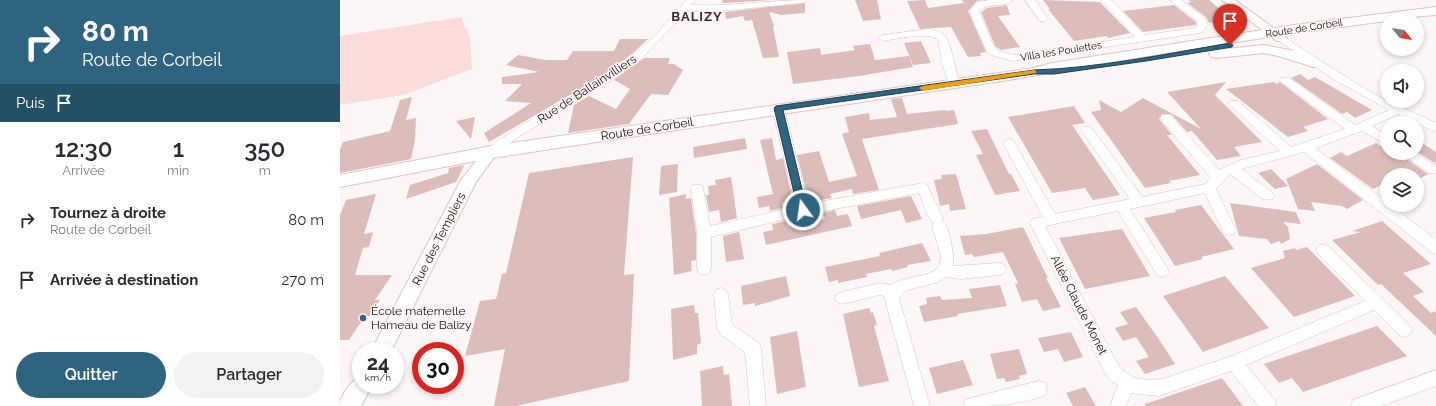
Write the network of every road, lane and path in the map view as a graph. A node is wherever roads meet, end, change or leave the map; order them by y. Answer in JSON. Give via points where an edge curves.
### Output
{"nodes":[{"id":1,"x":802,"y":0,"type":"edge"},
{"id":2,"x":1008,"y":0,"type":"edge"},
{"id":3,"x":1030,"y":0,"type":"edge"},
{"id":4,"x":1106,"y":0,"type":"edge"},
{"id":5,"x":1175,"y":0,"type":"edge"},
{"id":6,"x":1228,"y":0,"type":"edge"},
{"id":7,"x":688,"y":4,"type":"edge"},
{"id":8,"x":1434,"y":11,"type":"edge"},
{"id":9,"x":1424,"y":13,"type":"edge"},
{"id":10,"x":1043,"y":19,"type":"dead end"},
{"id":11,"x":1380,"y":22,"type":"edge"},
{"id":12,"x":1278,"y":35,"type":"junction"},
{"id":13,"x":883,"y":38,"type":"dead end"},
{"id":14,"x":1141,"y":38,"type":"junction"},
{"id":15,"x":1146,"y":59,"type":"junction"},
{"id":16,"x":1313,"y":63,"type":"junction"},
{"id":17,"x":1034,"y":72,"type":"junction"},
{"id":18,"x":1285,"y":80,"type":"dead end"},
{"id":19,"x":955,"y":84,"type":"junction"},
{"id":20,"x":1234,"y":103,"type":"dead end"},
{"id":21,"x":778,"y":108,"type":"junction"},
{"id":22,"x":1398,"y":110,"type":"junction"},
{"id":23,"x":1166,"y":118,"type":"dead end"},
{"id":24,"x":1359,"y":128,"type":"junction"},
{"id":25,"x":1436,"y":128,"type":"edge"},
{"id":26,"x":1087,"y":130,"type":"dead end"},
{"id":27,"x":1380,"y":138,"type":"edge"},
{"id":28,"x":1009,"y":143,"type":"dead end"},
{"id":29,"x":1305,"y":147,"type":"junction"},
{"id":30,"x":491,"y":152,"type":"junction"},
{"id":31,"x":1289,"y":152,"type":"junction"},
{"id":32,"x":1417,"y":160,"type":"edge"},
{"id":33,"x":1231,"y":168,"type":"junction"},
{"id":34,"x":1433,"y":170,"type":"dead end"},
{"id":35,"x":1218,"y":177,"type":"junction"},
{"id":36,"x":340,"y":182,"type":"edge"},
{"id":37,"x":697,"y":188,"type":"dead end"},
{"id":38,"x":1209,"y":188,"type":"junction"},
{"id":39,"x":1268,"y":196,"type":"dead end"},
{"id":40,"x":1140,"y":203,"type":"junction"},
{"id":41,"x":1122,"y":207,"type":"junction"},
{"id":42,"x":803,"y":210,"type":"junction"},
{"id":43,"x":1044,"y":222,"type":"junction"},
{"id":44,"x":1229,"y":230,"type":"dead end"},
{"id":45,"x":704,"y":233,"type":"junction"},
{"id":46,"x":1436,"y":248,"type":"edge"},
{"id":47,"x":1323,"y":250,"type":"dead end"},
{"id":48,"x":704,"y":269,"type":"dead end"},
{"id":49,"x":999,"y":269,"type":"dead end"},
{"id":50,"x":944,"y":271,"type":"junction"},
{"id":51,"x":1162,"y":271,"type":"dead end"},
{"id":52,"x":893,"y":292,"type":"junction"},
{"id":53,"x":722,"y":294,"type":"dead end"},
{"id":54,"x":842,"y":298,"type":"dead end"},
{"id":55,"x":1376,"y":303,"type":"junction"},
{"id":56,"x":1404,"y":330,"type":"dead end"},
{"id":57,"x":386,"y":342,"type":"edge"},
{"id":58,"x":1234,"y":363,"type":"junction"},
{"id":59,"x":1436,"y":378,"type":"edge"},
{"id":60,"x":1127,"y":383,"type":"junction"},
{"id":61,"x":1039,"y":389,"type":"dead end"},
{"id":62,"x":357,"y":394,"type":"edge"},
{"id":63,"x":350,"y":406,"type":"edge"},
{"id":64,"x":758,"y":406,"type":"edge"},
{"id":65,"x":922,"y":406,"type":"edge"},
{"id":66,"x":971,"y":406,"type":"edge"},
{"id":67,"x":1118,"y":406,"type":"edge"},
{"id":68,"x":1268,"y":406,"type":"edge"},
{"id":69,"x":1359,"y":406,"type":"edge"}],
"edges":[{"from":1,"to":7,"type":"street","via":[[709,9]]},
{"from":2,"to":14,"type":"street","name":"Villa les Poulettes","via":[[980,4],[974,11],[990,48],[995,54],[1004,57],[1013,58]]},
{"from":3,"to":10,"type":"street"},
{"from":4,"to":14,"type":"street"},
{"from":5,"to":14,"type":"street","name":"Villa les Poulettes","via":[[1202,20],[1203,25],[1199,30]]},
{"from":6,"to":12,"type":"street"},
{"from":7,"to":30,"type":"street","name":"Rue de Ballainvilliers","via":[[637,57],[514,134]]},
{"from":8,"to":9,"type":"main road","name":"Route de Corbeil"},
{"from":8,"to":12,"type":"main road","name":"Route de Corbeil"},
{"from":11,"to":12,"type":"main road","name":"Route de Corbeil"},
{"from":12,"to":15,"type":"main road","name":"Route de Corbeil"},
{"from":12,"to":16,"type":"street"},
{"from":12,"to":17,"type":"main road","name":"Route de Corbeil","via":[[1052,67]]},
{"from":13,"to":19,"type":"street","via":[[928,32],[940,35]]},
{"from":15,"to":16,"type":"main road","via":[[1157,61],[1264,49]]},
{"from":15,"to":17,"type":"main road","name":"Route de Corbeil"},
{"from":16,"to":22,"type":"street","via":[[1350,86]]},
{"from":17,"to":19,"type":"main road","name":"Route de Corbeil"},
{"from":18,"to":24,"type":"street"},
{"from":19,"to":21,"type":"main road","name":"Route de Corbeil"},
{"from":20,"to":31,"type":"street"},
{"from":21,"to":30,"type":"main road","name":"Route de Corbeil"},
{"from":21,"to":42,"type":"street"},
{"from":22,"to":24,"type":"street"},
{"from":22,"to":25,"type":"street"},
{"from":23,"to":35,"type":"street"},
{"from":24,"to":27,"type":"street"},
{"from":24,"to":29,"type":"street"},
{"from":26,"to":40,"type":"street"},
{"from":28,"to":43,"type":"street","name":"Allée Claude Monet"},
{"from":29,"to":31,"type":"street"},
{"from":29,"to":46,"type":"street"},
{"from":30,"to":36,"type":"main road","name":"Route de Corbeil"},
{"from":30,"to":57,"type":"street","name":"Rue des Templiers","via":[[469,180]]},
{"from":31,"to":33,"type":"street"},
{"from":32,"to":34,"type":"street"},
{"from":33,"to":35,"type":"street"},
{"from":33,"to":39,"type":"street"},
{"from":35,"to":38,"type":"street"},
{"from":37,"to":45,"type":"street"},
{"from":38,"to":40,"type":"street"},
{"from":38,"to":44,"type":"street"},
{"from":40,"to":41,"type":"street"},
{"from":41,"to":43,"type":"street"},
{"from":41,"to":51,"type":"street"},
{"from":42,"to":45,"type":"street"},
{"from":42,"to":50,"type":"street","via":[[923,188],[938,221],[947,257],[947,267]]},
{"from":43,"to":60,"type":"street","name":"Allée Claude Monet","via":[[1112,368],[1117,376]]},
{"from":45,"to":48,"type":"street"},
{"from":47,"to":55,"type":"street"},
{"from":49,"to":50,"type":"street","via":[[960,273]]},
{"from":50,"to":52,"type":"street","via":[[931,278],[905,284]]},
{"from":52,"to":54,"type":"street","via":[[880,289]]},
{"from":52,"to":65,"type":"street","via":[[892,303]]},
{"from":53,"to":64,"type":"street","via":[[725,329],[753,348]]},
{"from":55,"to":56,"type":"street"},
{"from":55,"to":58,"type":"street"},
{"from":58,"to":60,"type":"street","via":[[1159,388],[1135,387]]},
{"from":58,"to":68,"type":"street"},
{"from":59,"to":69,"type":"street"},
{"from":60,"to":67,"type":"street"},
{"from":61,"to":66,"type":"street"},
{"from":62,"to":63,"type":"street"}]}
